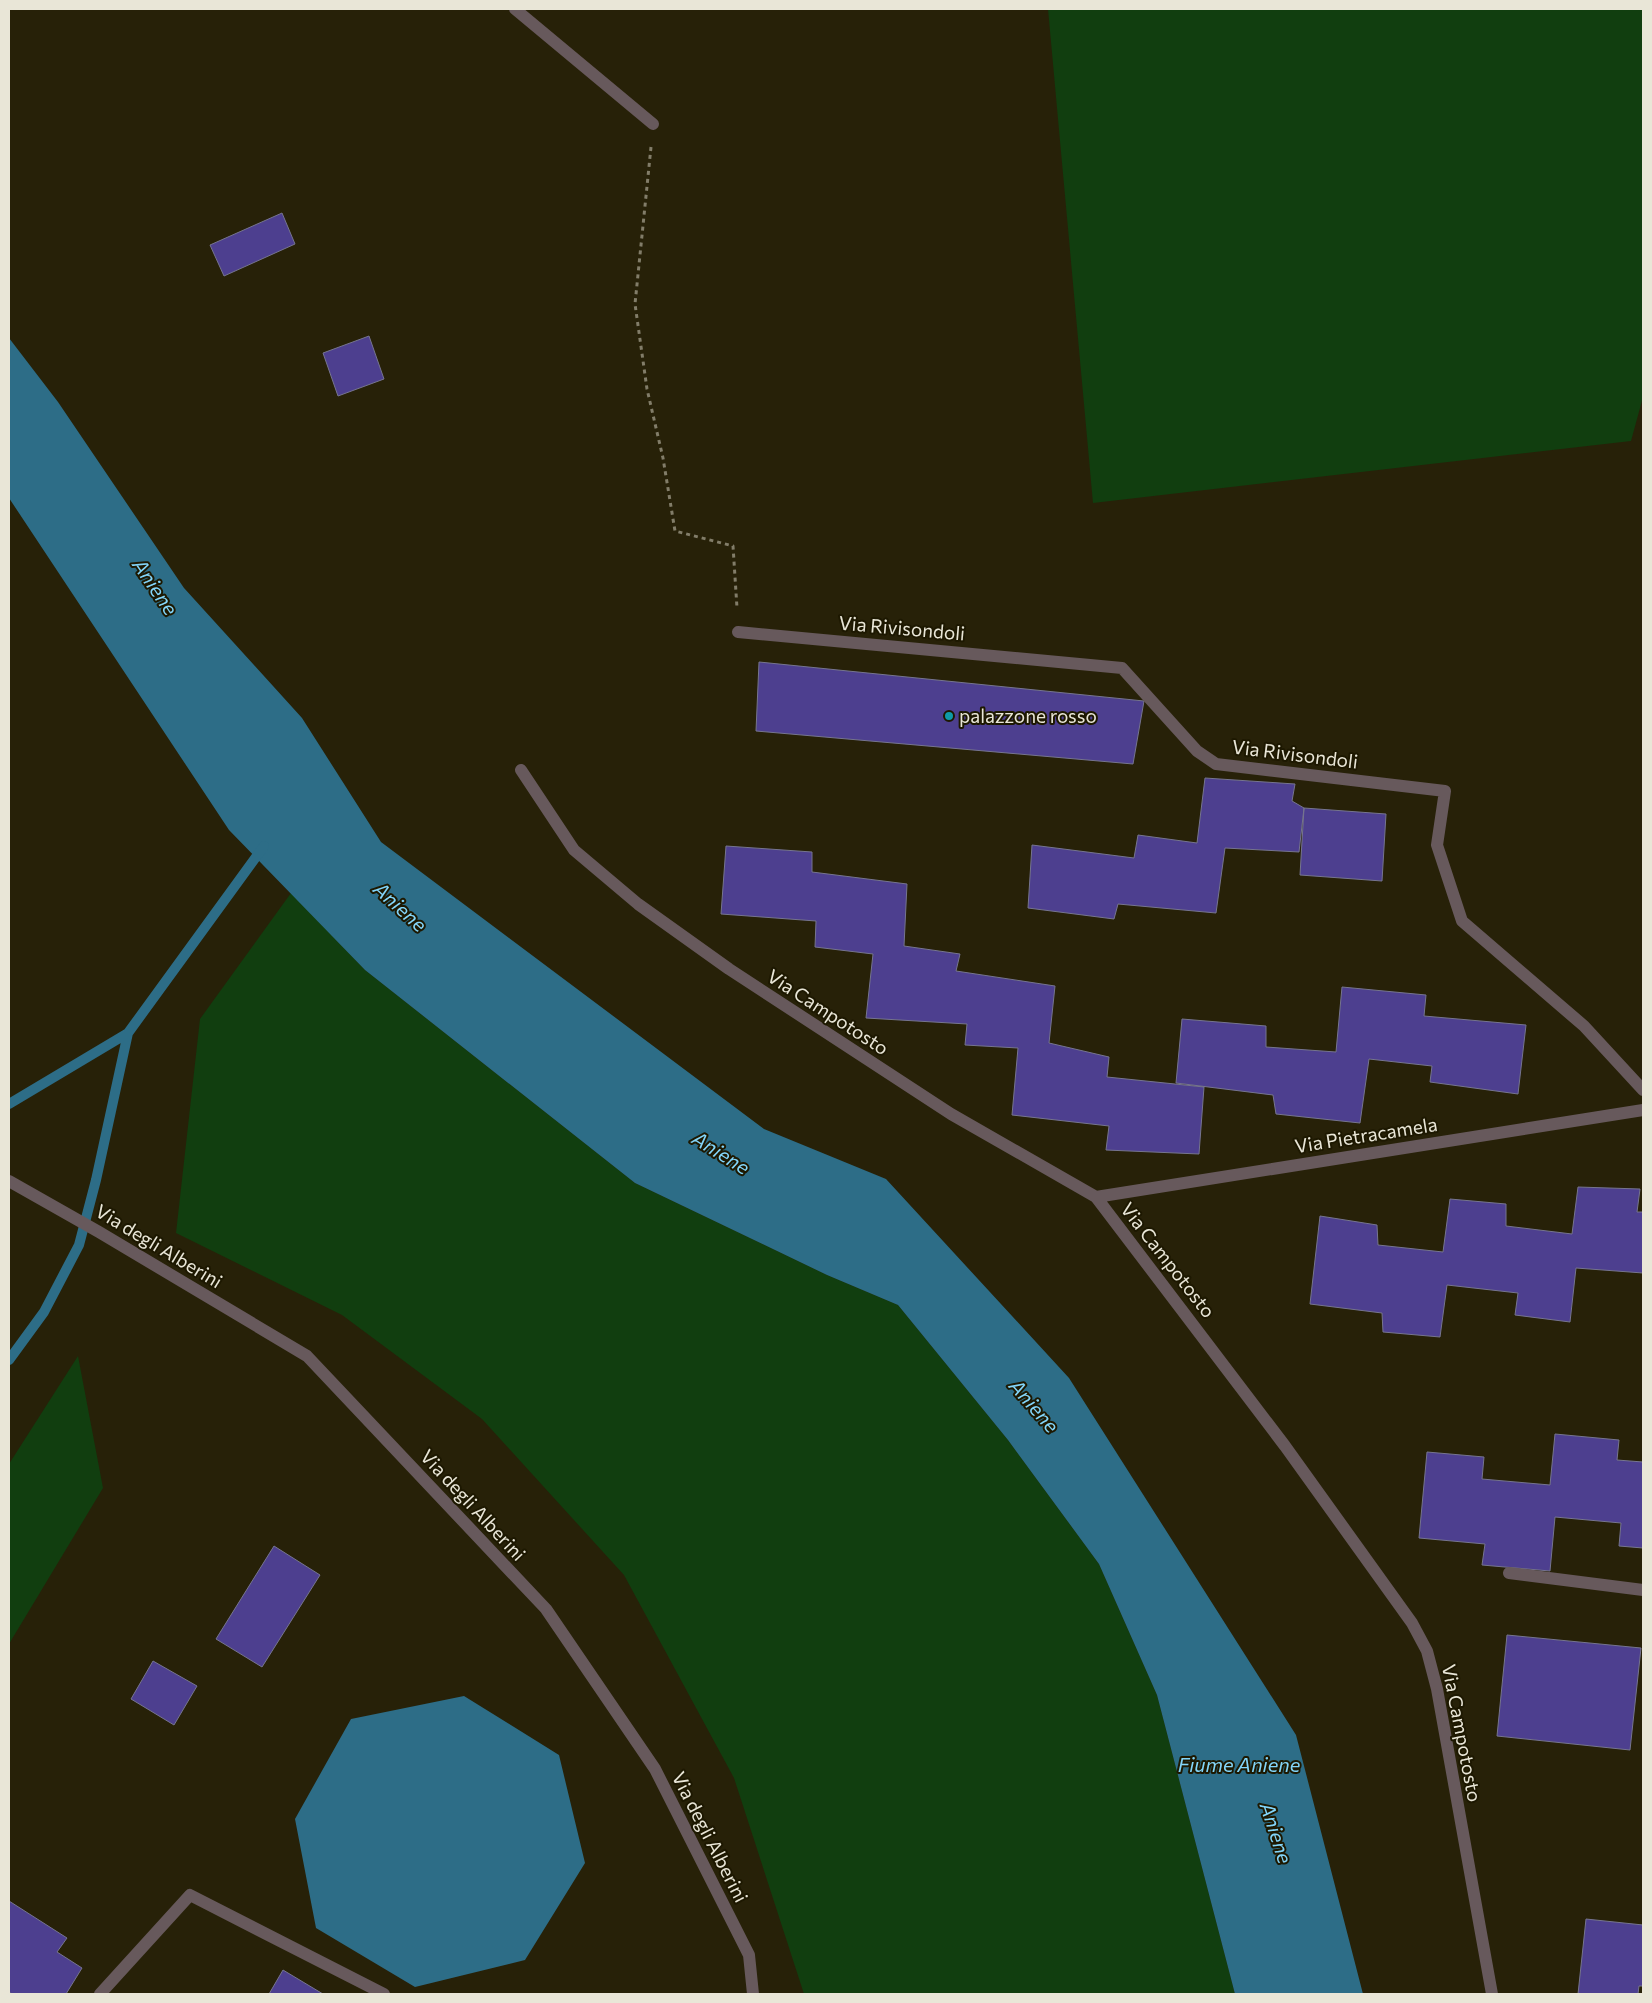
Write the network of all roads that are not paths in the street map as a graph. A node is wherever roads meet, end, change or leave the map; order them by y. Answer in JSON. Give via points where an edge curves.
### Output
{"nodes":[{"id":1,"x":515,"y":9,"type":"edge"},
{"id":2,"x":653,"y":124,"type":"road end"},
{"id":3,"x":738,"y":632,"type":"road end"},
{"id":4,"x":522,"y":770,"type":"dead end"},
{"id":5,"x":1643,"y":1090,"type":"edge"},
{"id":6,"x":1643,"y":1110,"type":"edge"},
{"id":7,"x":9,"y":1181,"type":"edge"},
{"id":8,"x":1096,"y":1197,"type":"junction"},
{"id":9,"x":1509,"y":1573,"type":"dead end"},
{"id":10,"x":1643,"y":1590,"type":"edge"},
{"id":11,"x":100,"y":1994,"type":"edge"},
{"id":12,"x":384,"y":1994,"type":"edge"},
{"id":13,"x":753,"y":1994,"type":"edge"},
{"id":14,"x":1492,"y":1994,"type":"edge"}],
"edges":[{"from":1,"to":2,"type":"street"},
{"from":3,"to":5,"type":"street","name":"Via Rivisondoli","via":[[1122,668],[1197,751],[1216,764],[1445,790],[1437,845],[1462,921],[1584,1026]]},
{"from":4,"to":8,"type":"street","name":"Via Campotosto","via":[[574,850],[638,904],[729,969],[951,1114]]},
{"from":6,"to":8,"type":"street","name":"Via Pietracamela"},
{"from":7,"to":13,"type":"street","name":"Via degli Alberini","via":[[306,1356],[546,1609],[655,1769],[749,1955]]},
{"from":8,"to":14,"type":"street","name":"Via Campotosto","via":[[1291,1454],[1412,1623],[1427,1651],[1437,1689]]},
{"from":9,"to":10,"type":"street"},
{"from":11,"to":12,"type":"street","via":[[190,1895]]}]}
